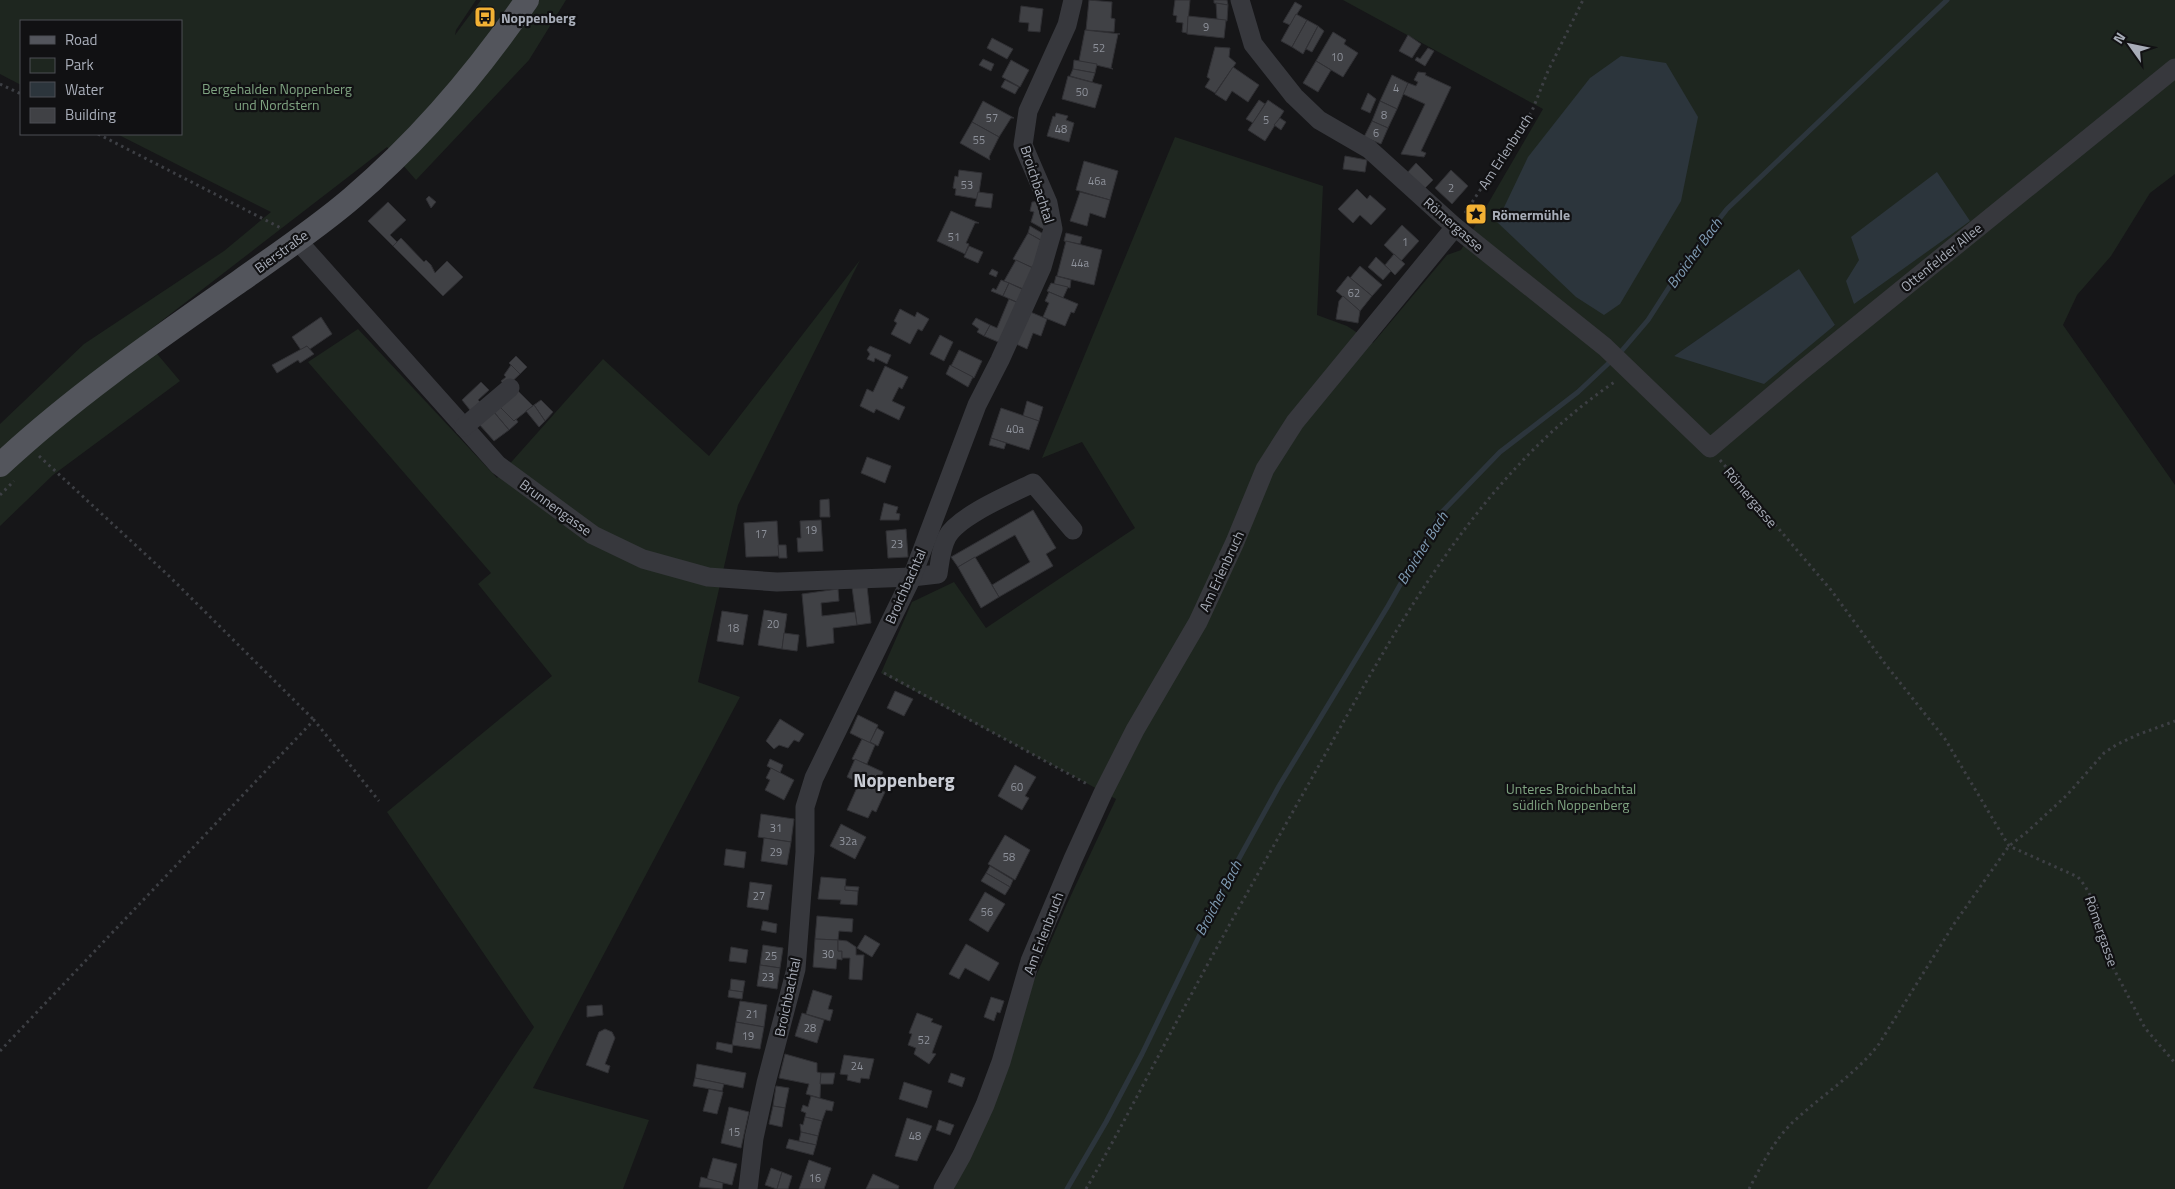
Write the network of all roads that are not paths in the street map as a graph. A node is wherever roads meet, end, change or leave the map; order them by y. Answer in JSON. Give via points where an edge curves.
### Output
{"nodes":[{"id":1,"x":527,"y":0,"type":"edge"},
{"id":2,"x":1073,"y":0,"type":"edge"},
{"id":3,"x":1240,"y":0,"type":"edge"},
{"id":4,"x":2175,"y":68,"type":"edge"},
{"id":5,"x":1456,"y":227,"type":"junction"},
{"id":6,"x":297,"y":240,"type":"junction"},
{"id":7,"x":510,"y":388,"type":"dead end"},
{"id":8,"x":464,"y":427,"type":"junction"},
{"id":9,"x":1710,"y":448,"type":"joint"},
{"id":10,"x":0,"y":465,"type":"edge"},
{"id":11,"x":1074,"y":530,"type":"dead end"},
{"id":12,"x":912,"y":577,"type":"junction"},
{"id":13,"x":748,"y":1189,"type":"edge"},
{"id":14,"x":943,"y":1189,"type":"edge"}],
"edges":[{"from":1,"to":6,"type":"main road","name":"Bierstraße","via":[[459,92],[405,150],[352,199]]},
{"from":2,"to":12,"type":"street","name":"Broichbachtal","via":[[1067,25],[1028,111],[1023,145],[1048,204],[1053,229],[1042,267],[977,405]]},
{"from":3,"to":5,"type":"street","name":"Römergasse","via":[[1253,44],[1294,96],[1319,120],[1369,149]]},
{"from":4,"to":9,"type":"street","name":"Ottenfelder Allee"},
{"from":5,"to":9,"type":"street","name":"Römergasse","via":[[1605,346]]},
{"from":5,"to":14,"type":"street","name":"Am Erlenbruch","via":[[1295,422],[1270,461],[1198,622],[1135,730],[1103,793],[1030,961],[986,1105]]},
{"from":6,"to":8,"type":"street","name":"Brunnengasse"},
{"from":6,"to":10,"type":"main road","name":"Bierstraße","via":[[110,372]]},
{"from":7,"to":8,"type":"street"},
{"from":8,"to":12,"type":"street","name":"Brunnengasse","via":[[498,465],[593,535],[643,558],[708,577],[777,582]]},
{"from":11,"to":12,"type":"street","name":"Brunnengasse","via":[[1033,483],[963,520],[948,535],[938,574]]},
{"from":12,"to":13,"type":"street","name":"Broichbachtal","via":[[814,778],[804,807],[796,969],[764,1092]]}]}
